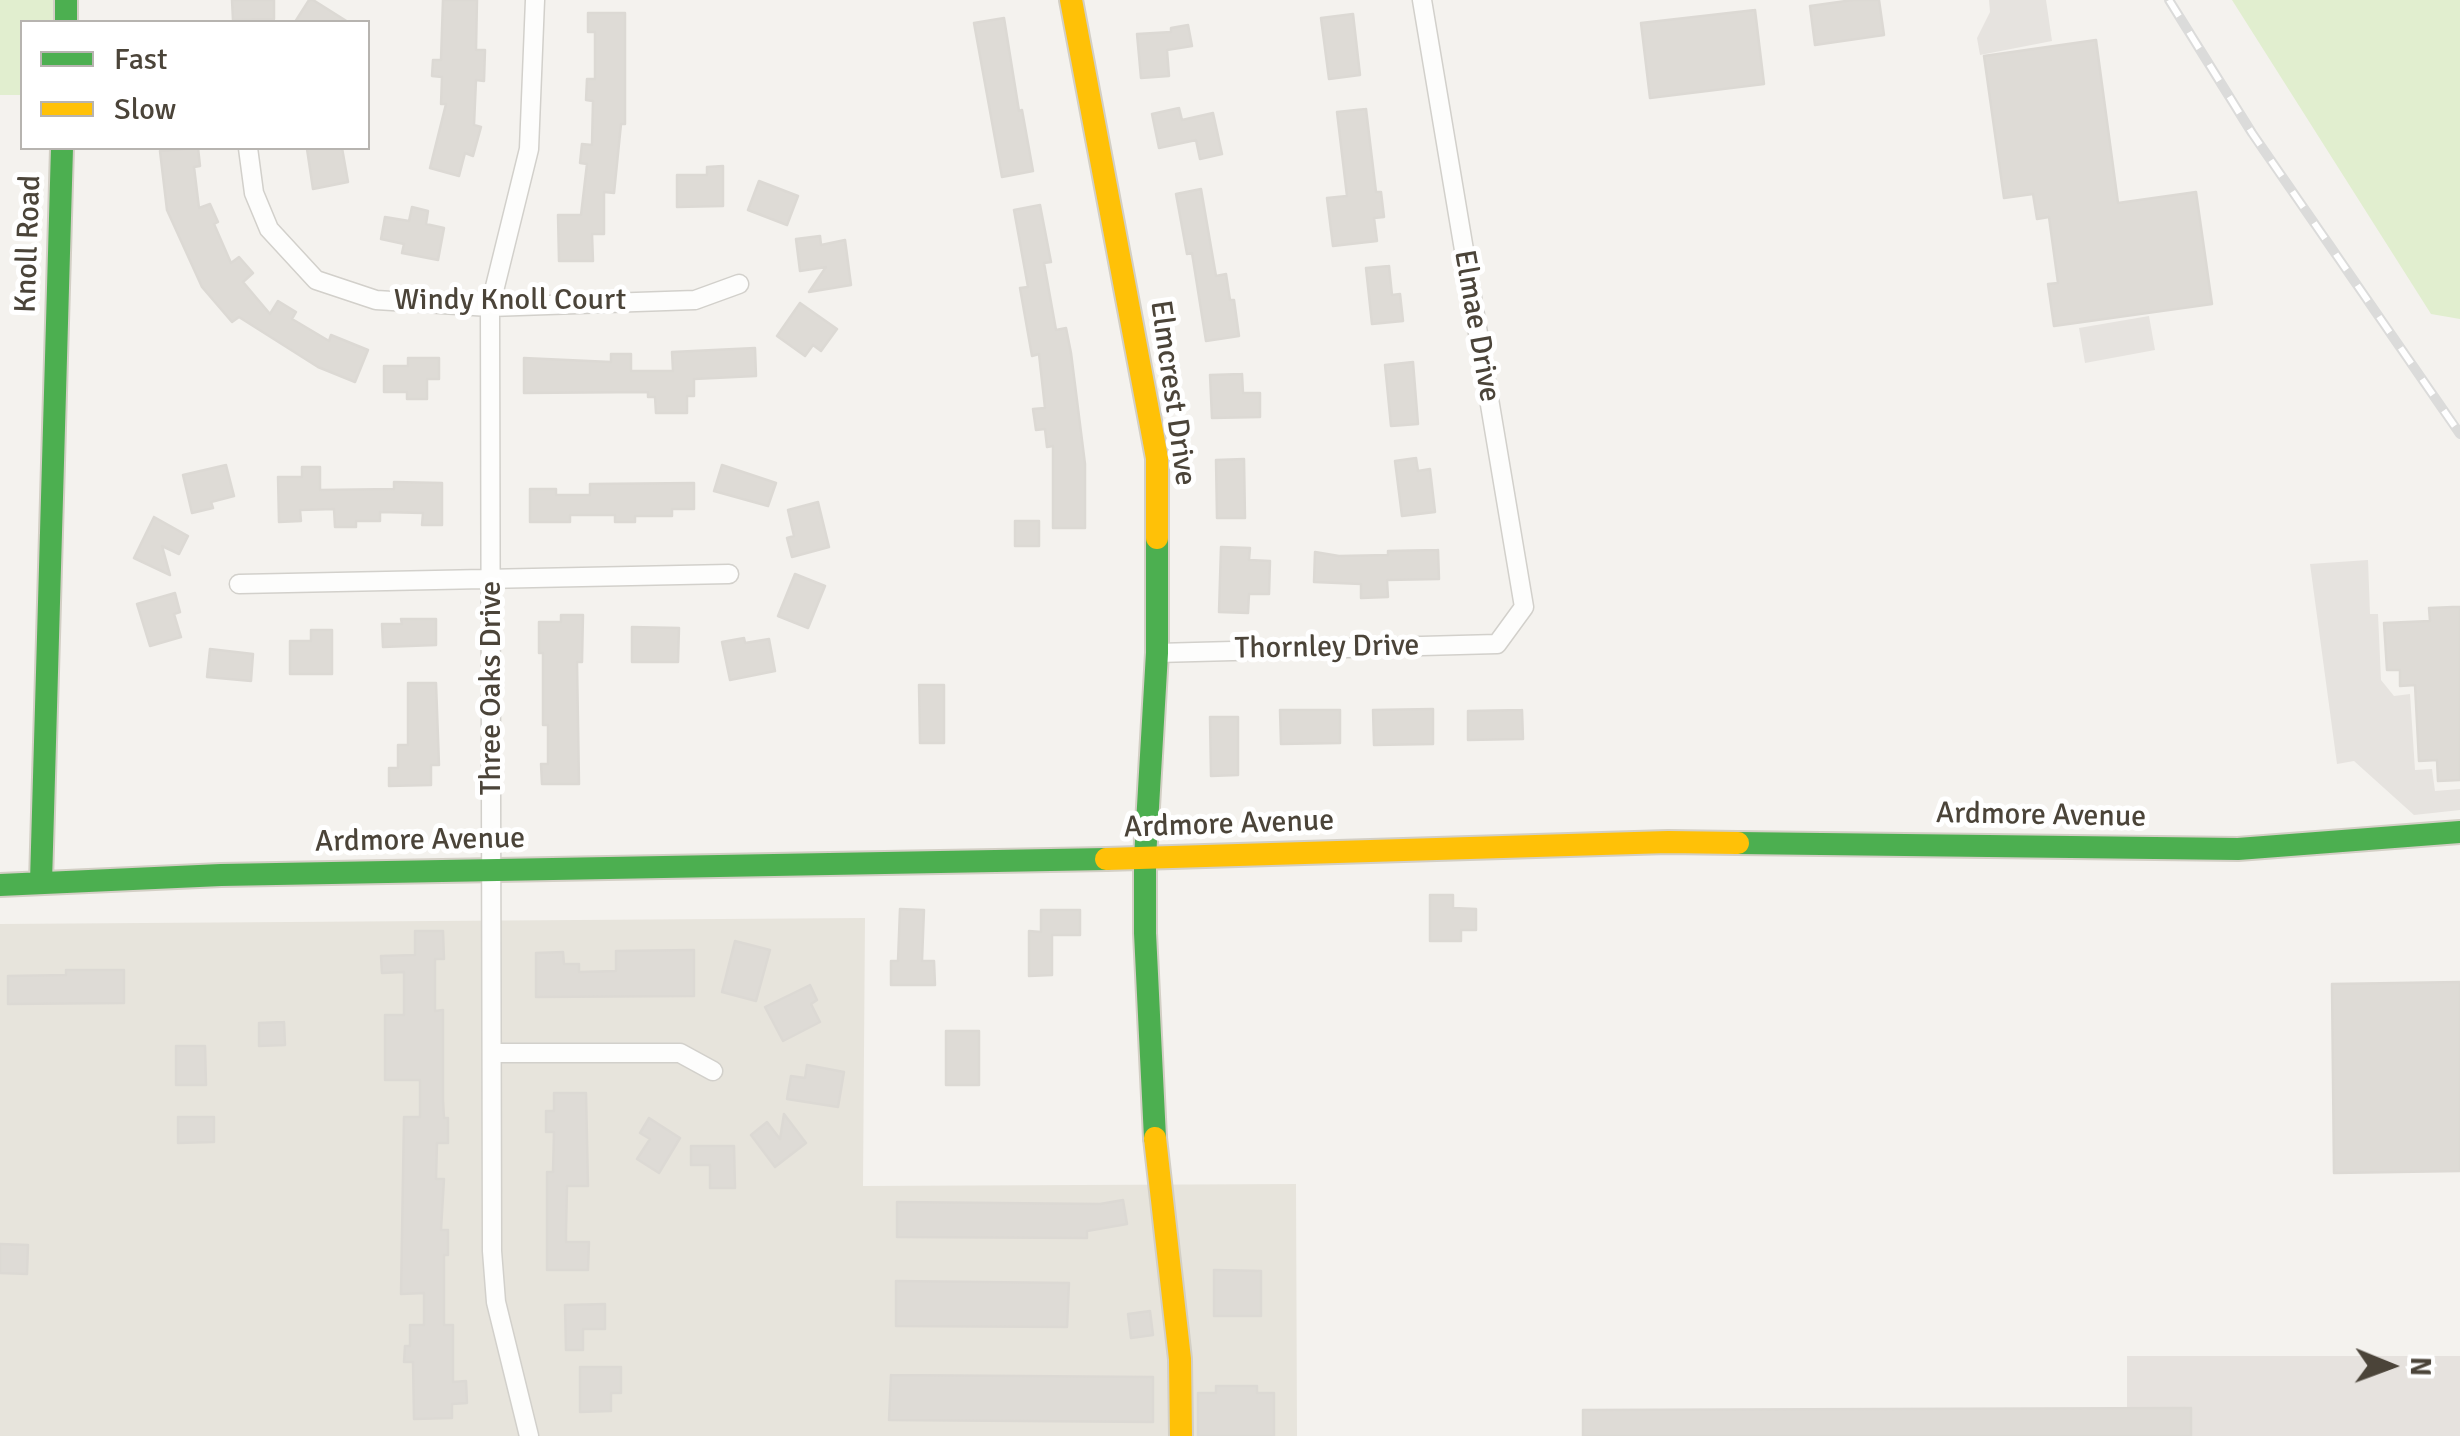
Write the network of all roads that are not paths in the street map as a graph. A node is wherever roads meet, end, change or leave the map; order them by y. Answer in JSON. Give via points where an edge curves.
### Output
{"nodes":[{"id":1,"x":535,"y":0,"type":"edge"},
{"id":2,"x":1071,"y":0,"type":"edge"},
{"id":3,"x":1422,"y":0,"type":"edge"},
{"id":4,"x":62,"y":150,"type":"edge"},
{"id":5,"x":248,"y":150,"type":"edge"},
{"id":6,"x":740,"y":284,"type":"dead end"},
{"id":7,"x":490,"y":307,"type":"junction"},
{"id":8,"x":729,"y":574,"type":"dead end"},
{"id":9,"x":492,"y":578,"type":"junction"},
{"id":10,"x":240,"y":584,"type":"dead end"},
{"id":11,"x":1497,"y":644,"type":"joint"},
{"id":12,"x":1157,"y":652,"type":"junction"},
{"id":13,"x":2460,"y":832,"type":"edge"},
{"id":14,"x":1145,"y":858,"type":"junction"},
{"id":15,"x":493,"y":870,"type":"junction"},
{"id":16,"x":41,"y":882,"type":"junction"},
{"id":17,"x":0,"y":885,"type":"edge"},
{"id":18,"x":493,"y":1053,"type":"junction"},
{"id":19,"x":712,"y":1071,"type":"dead end"},
{"id":20,"x":529,"y":1436,"type":"edge"},
{"id":21,"x":1182,"y":1436,"type":"edge"}],
"edges":[{"from":1,"to":7,"type":"street","name":"Three Oaks Drive","via":[[529,149]]},
{"from":2,"to":12,"type":"main road","name":"Elmcrest Drive","via":[[1157,458]]},
{"from":3,"to":11,"type":"street","name":"Elmae Drive","via":[[1524,607]]},
{"from":4,"to":16,"type":"main road","name":"Knoll Road"},
{"from":5,"to":7,"type":"street","name":"Windy Knoll Court","via":[[254,193],[269,229],[316,280],[376,300]]},
{"from":6,"to":7,"type":"street","name":"Windy Knoll Court","via":[[695,300]]},
{"from":7,"to":9,"type":"street","name":"Three Oaks Drive"},
{"from":8,"to":9,"type":"street"},
{"from":9,"to":10,"type":"street"},
{"from":9,"to":15,"type":"street","name":"Three Oaks Drive"},
{"from":11,"to":12,"type":"street","name":"Thornley Drive"},
{"from":12,"to":14,"type":"main road","name":"Elmcrest Drive"},
{"from":13,"to":14,"type":"main road","name":"Ardmore Avenue","via":[[2238,848],[1668,842]]},
{"from":14,"to":15,"type":"main road","name":"Ardmore Avenue"},
{"from":14,"to":21,"type":"main road","name":"Elmcrest Drive","via":[[1151,1080]]},
{"from":15,"to":16,"type":"main road","name":"Ardmore Avenue"},
{"from":15,"to":18,"type":"street","name":"Three Oaks Drive"},
{"from":16,"to":17,"type":"main road","name":"Ardmore Avenue"},
{"from":18,"to":19,"type":"street","via":[[680,1053]]},
{"from":18,"to":20,"type":"street","name":"Three Oaks Drive","via":[[496,1302]]}]}
